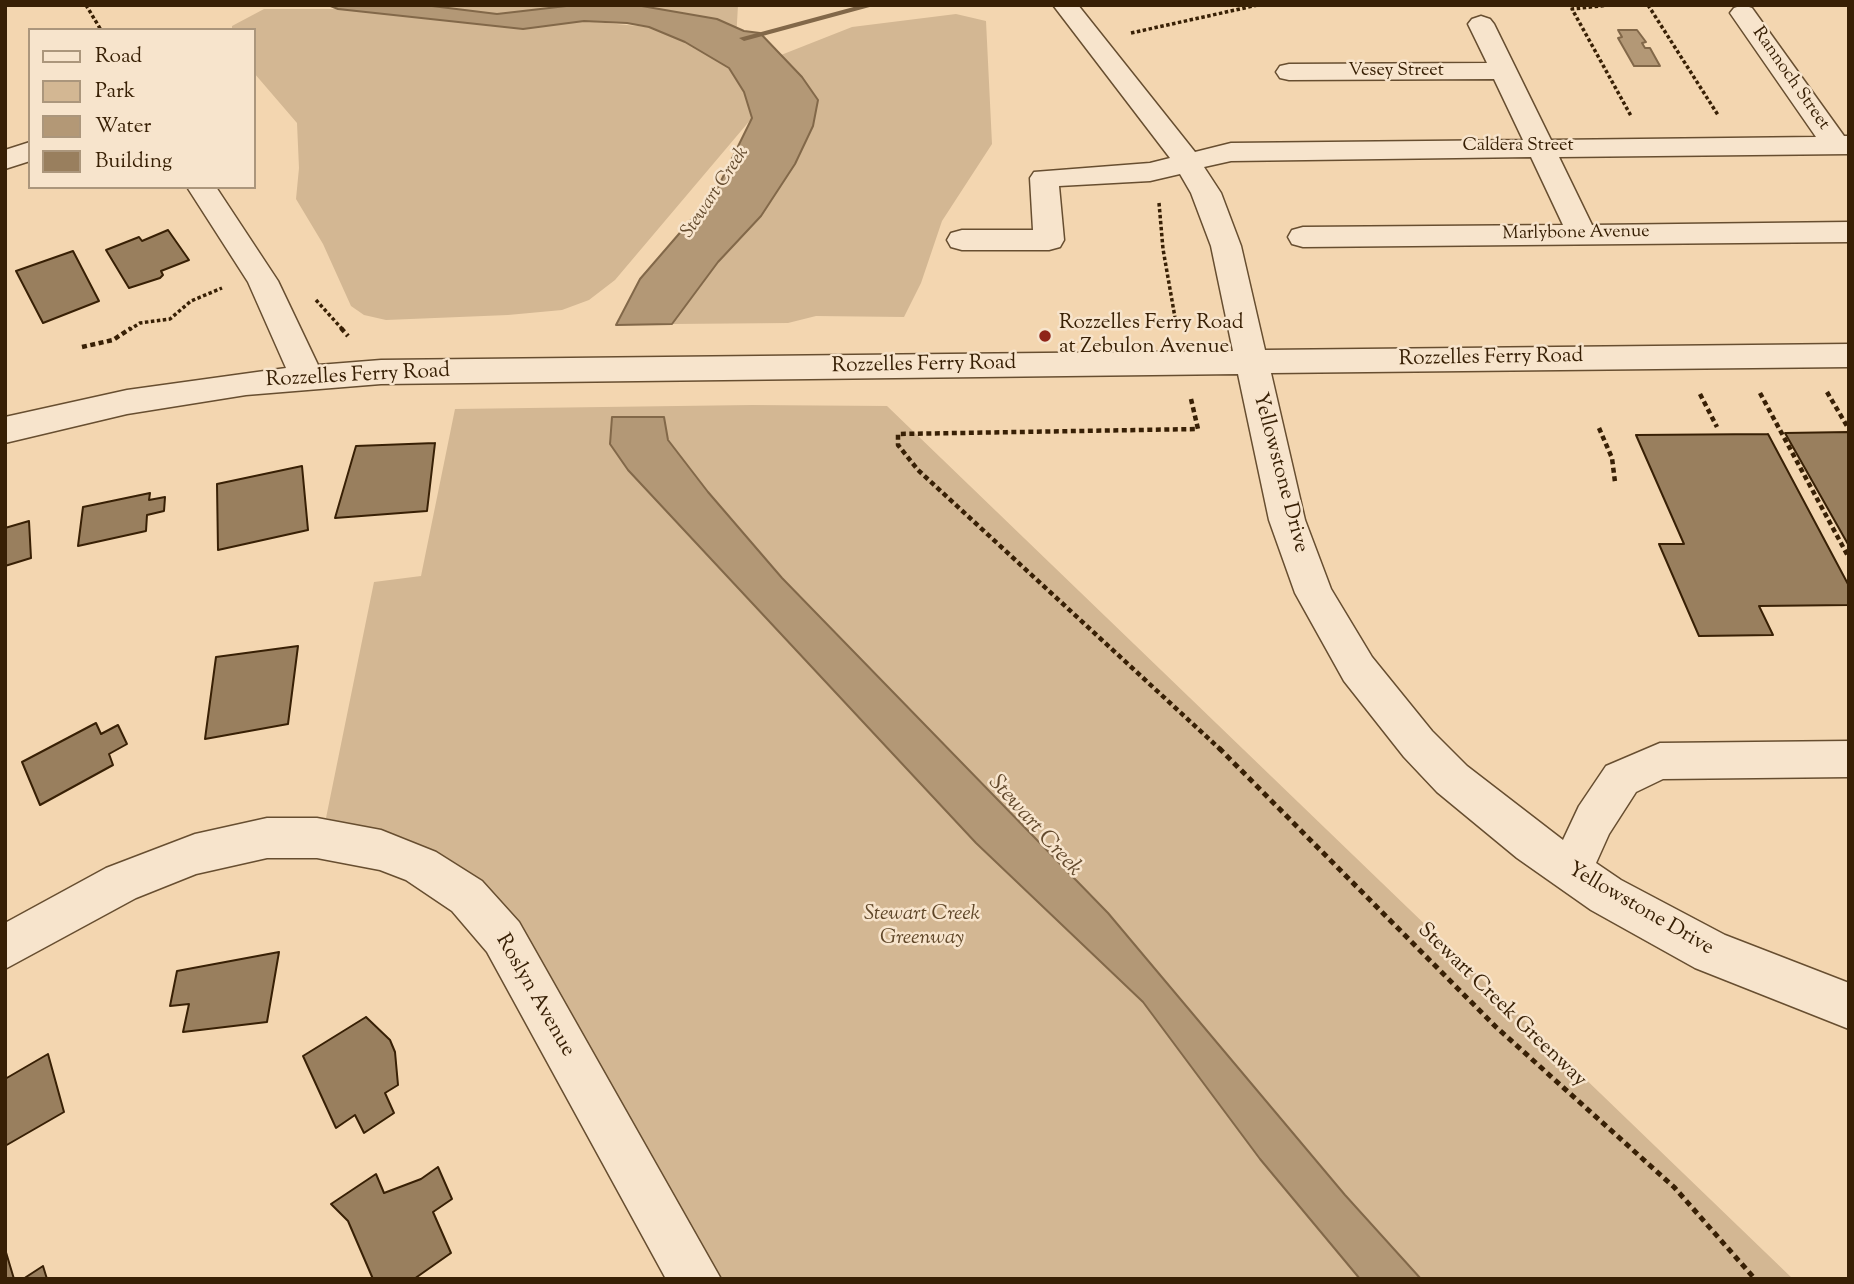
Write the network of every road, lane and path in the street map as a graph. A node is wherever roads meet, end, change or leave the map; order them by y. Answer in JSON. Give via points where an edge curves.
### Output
{"nodes":[{"id":1,"x":86,"y":5,"type":"edge"},
{"id":2,"x":1258,"y":5,"type":"edge"},
{"id":3,"x":1610,"y":5,"type":"edge"},
{"id":4,"x":1648,"y":5,"type":"edge"},
{"id":5,"x":1065,"y":6,"type":"edge"},
{"id":6,"x":1743,"y":13,"type":"dead end"},
{"id":7,"x":1481,"y":24,"type":"dead end"},
{"id":8,"x":100,"y":28,"type":"edge"},
{"id":9,"x":1121,"y":35,"type":"dead end"},
{"id":10,"x":1504,"y":71,"type":"junction"},
{"id":11,"x":1289,"y":72,"type":"dead end"},
{"id":12,"x":1632,"y":118,"type":"dead end"},
{"id":13,"x":1724,"y":125,"type":"dead end"},
{"id":14,"x":1842,"y":145,"type":"edge"},
{"id":15,"x":1540,"y":147,"type":"junction"},
{"id":16,"x":28,"y":152,"type":"edge"},
{"id":17,"x":5,"y":160,"type":"edge"},
{"id":18,"x":1189,"y":164,"type":"junction"},
{"id":19,"x":205,"y":193,"type":"edge"},
{"id":20,"x":1849,"y":232,"type":"edge"},
{"id":21,"x":1582,"y":234,"type":"junction"},
{"id":22,"x":1303,"y":237,"type":"dead end"},
{"id":23,"x":962,"y":240,"type":"dead end"},
{"id":24,"x":259,"y":274,"type":"junction"},
{"id":25,"x":82,"y":347,"type":"dead end"},
{"id":26,"x":1849,"y":355,"type":"edge"},
{"id":27,"x":1249,"y":362,"type":"junction"},
{"id":28,"x":307,"y":377,"type":"junction"},
{"id":29,"x":1759,"y":392,"type":"dead end"},
{"id":30,"x":1827,"y":392,"type":"dead end"},
{"id":31,"x":1699,"y":393,"type":"dead end"},
{"id":32,"x":1191,"y":396,"type":"dead end"},
{"id":33,"x":1847,"y":426,"type":"dead end"},
{"id":34,"x":1717,"y":427,"type":"dead end"},
{"id":35,"x":1598,"y":428,"type":"dead end"},
{"id":36,"x":5,"y":430,"type":"edge"},
{"id":37,"x":1615,"y":482,"type":"dead end"},
{"id":38,"x":1849,"y":558,"type":"edge"},
{"id":39,"x":1849,"y":759,"type":"edge"},
{"id":40,"x":1570,"y":871,"type":"junction"},
{"id":41,"x":5,"y":947,"type":"edge"},
{"id":42,"x":1849,"y":1006,"type":"edge"},
{"id":43,"x":695,"y":1279,"type":"edge"},
{"id":44,"x":1755,"y":1279,"type":"edge"}],
"edges":[{"from":1,"to":8,"type":"path"},
{"from":2,"to":9,"type":"path"},
{"from":3,"to":12,"type":"path","via":[[1572,9]]},
{"from":4,"to":13,"type":"path"},
{"from":5,"to":18,"type":"street","name":"Yellowstone Drive"},
{"from":6,"to":14,"type":"street","name":"Rannoch Street"},
{"from":7,"to":10,"type":"street"},
{"from":10,"to":11,"type":"street","name":"Vesey Street"},
{"from":10,"to":15,"type":"street"},
{"from":14,"to":15,"type":"street","name":"Caldera Street"},
{"from":15,"to":18,"type":"street","name":"Caldera Street","via":[[1281,149],[1231,152]]},
{"from":15,"to":21,"type":"street"},
{"from":16,"to":17,"type":"street"},
{"from":18,"to":23,"type":"street","name":"Caldera Street","via":[[1105,177],[1044,178],[1049,240]]},
{"from":18,"to":27,"type":"street","name":"Yellowstone Drive","via":[[1206,193],[1226,246]]},
{"from":19,"to":24,"type":"street"},
{"from":20,"to":21,"type":"street","name":"Marlybone Avenue"},
{"from":21,"to":22,"type":"street","name":"Marlybone Avenue"},
{"from":24,"to":25,"type":"path","via":[[191,301],[170,319],[140,323],[121,337]]},
{"from":24,"to":28,"type":"street"},
{"from":26,"to":27,"type":"street","name":"Rozzelles Ferry Road"},
{"from":27,"to":28,"type":"street","name":"Rozzelles Ferry Road","via":[[381,372]]},
{"from":27,"to":40,"type":"street","name":"Yellowstone Drive","via":[[1287,520],[1314,593],[1358,669],[1452,779]]},
{"from":28,"to":36,"type":"street","name":"Rozzelles Ferry Road","via":[[127,402]]},
{"from":29,"to":38,"type":"path"},
{"from":30,"to":33,"type":"path"},
{"from":31,"to":34,"type":"path"},
{"from":32,"to":44,"type":"path","name":"Stewart Creek Greenway","via":[[1198,429],[898,434],[898,445],[907,459],[1236,764],[1496,1027],[1674,1187]]},
{"from":35,"to":37,"type":"path","via":[[1612,458]]},
{"from":39,"to":40,"type":"street","via":[[1660,761],[1621,779],[1594,820]]},
{"from":40,"to":42,"type":"street","name":"Yellowstone Drive","via":[[1711,952]]},
{"from":41,"to":43,"type":"street","name":"Roslyn Avenue","via":[[121,883],[195,854],[267,838],[317,838],[381,850],[421,866],[467,896],[503,937]]}]}
